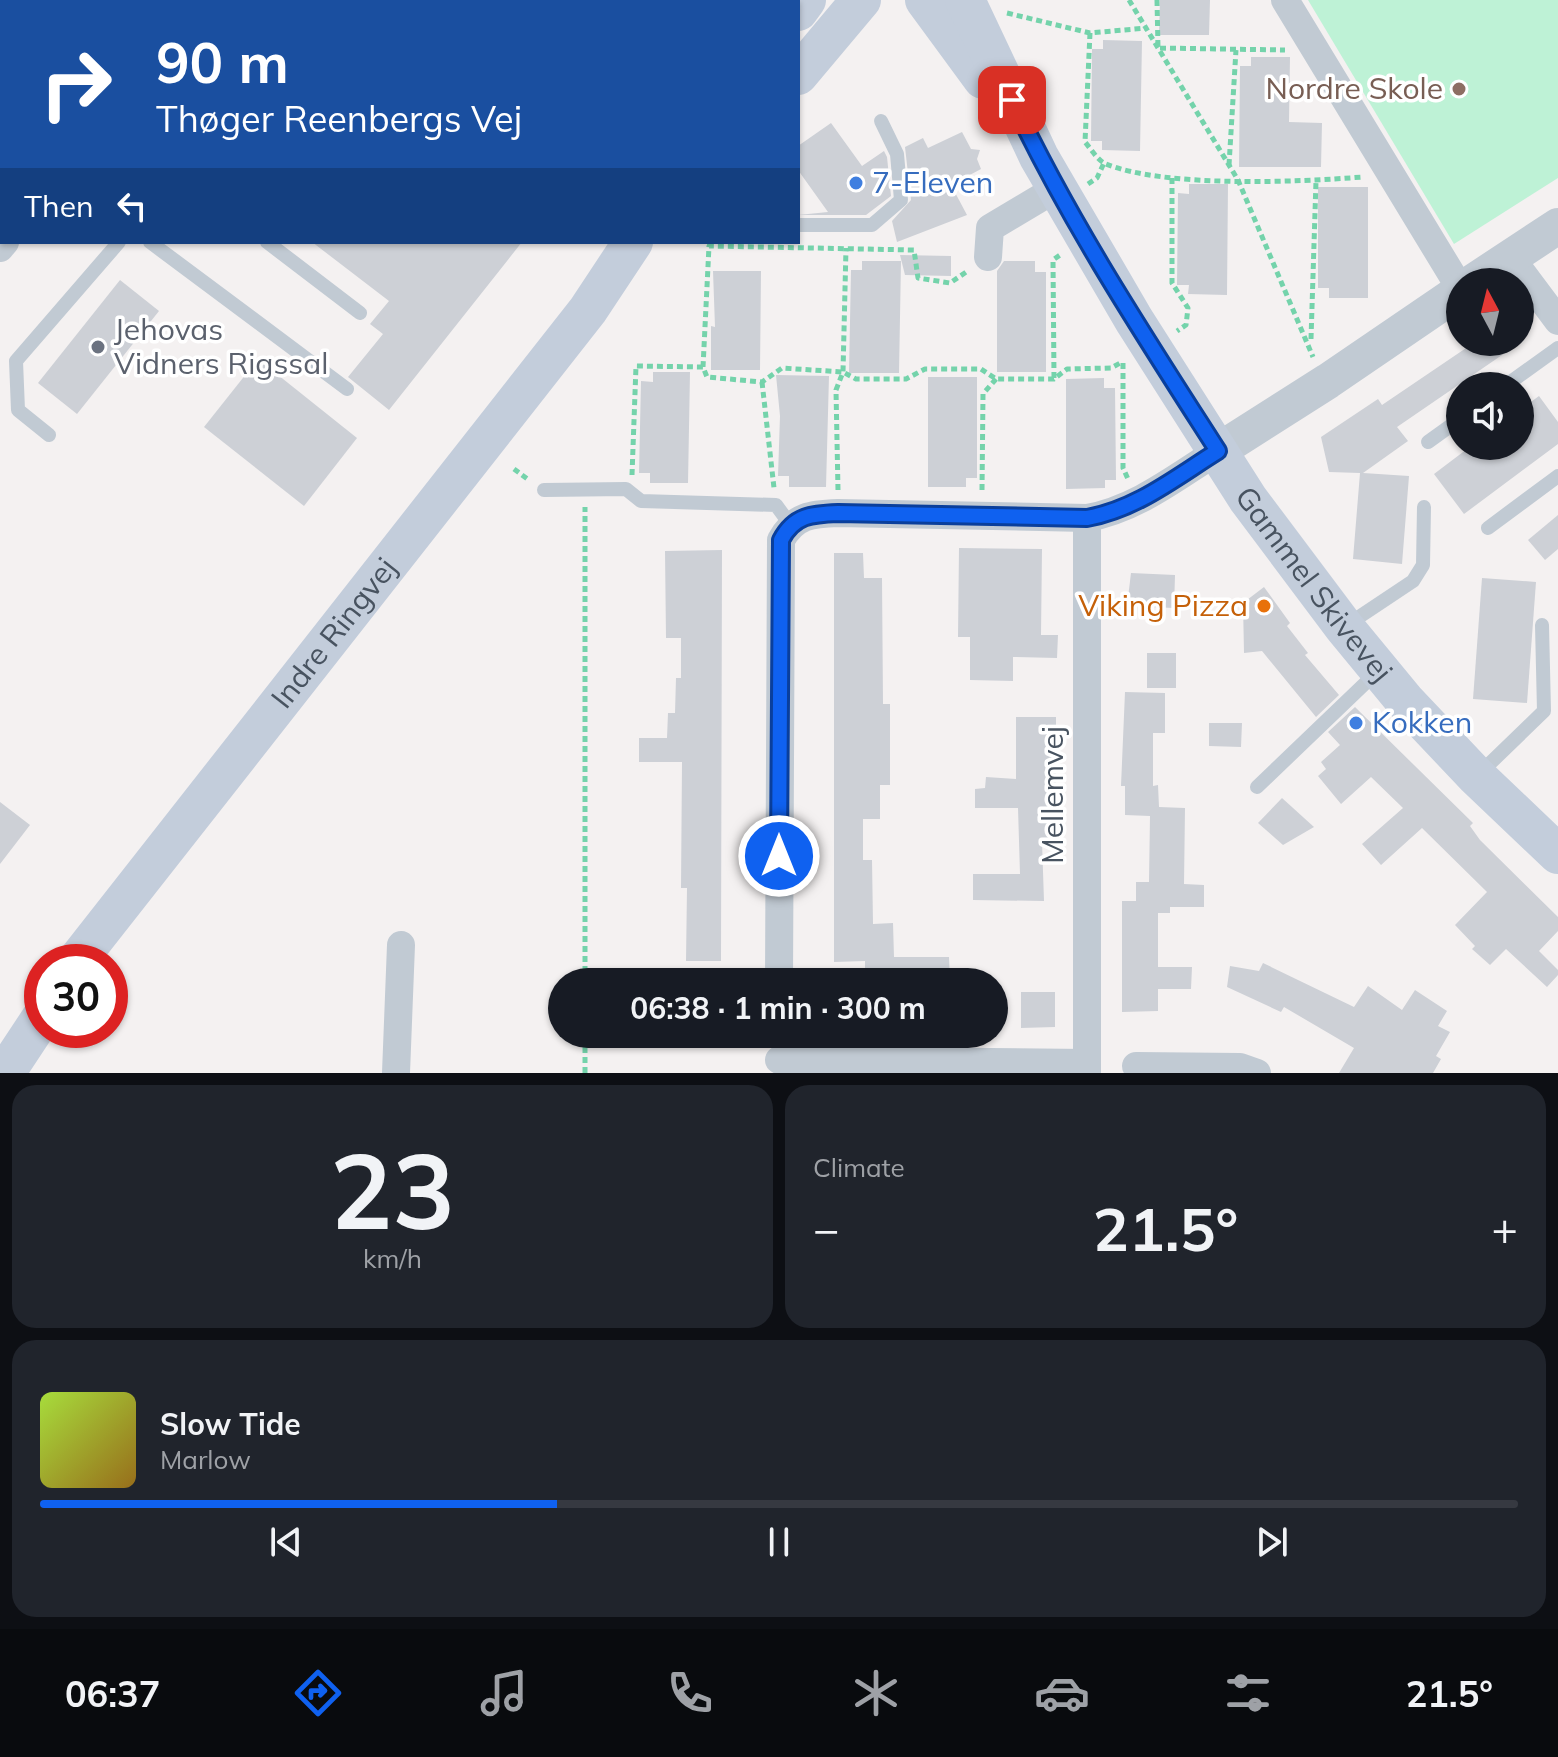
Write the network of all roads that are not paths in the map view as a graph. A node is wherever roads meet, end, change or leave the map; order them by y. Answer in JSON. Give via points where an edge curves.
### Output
{"nodes":[{"id":1,"x":861,"y":0,"type":"edge"},
{"id":2,"x":925,"y":0,"type":"edge"},
{"id":3,"x":965,"y":0,"type":"edge"},
{"id":4,"x":1285,"y":0,"type":"edge"},
{"id":5,"x":800,"y":73,"type":"edge"},
{"id":6,"x":881,"y":121,"type":"dead end"},
{"id":7,"x":1048,"y":173,"type":"junction"},
{"id":8,"x":800,"y":225,"type":"edge"},
{"id":9,"x":1558,"y":226,"type":"edge"},
{"id":10,"x":117,"y":244,"type":"edge"},
{"id":11,"x":153,"y":244,"type":"edge"},
{"id":12,"x":270,"y":244,"type":"edge"},
{"id":13,"x":632,"y":244,"type":"edge"},
{"id":14,"x":649,"y":244,"type":"edge"},
{"id":15,"x":988,"y":257,"type":"road end"},
{"id":16,"x":1511,"y":258,"type":"junction"},
{"id":17,"x":1447,"y":268,"type":"edge"},
{"id":18,"x":1495,"y":268,"type":"edge"},
{"id":19,"x":1446,"y":299,"type":"edge"},
{"id":20,"x":588,"y":310,"type":"junction"},
{"id":21,"x":360,"y":313,"type":"dead end"},
{"id":22,"x":1558,"y":321,"type":"edge"},
{"id":23,"x":1558,"y":348,"type":"edge"},
{"id":24,"x":1525,"y":372,"type":"edge"},
{"id":25,"x":347,"y":389,"type":"dead end"},
{"id":26,"x":1446,"y":429,"type":"edge"},
{"id":27,"x":49,"y":435,"type":"dead end"},
{"id":28,"x":1428,"y":442,"type":"dead end"},
{"id":29,"x":1218,"y":451,"type":"junction"},
{"id":30,"x":1558,"y":476,"type":"edge"},
{"id":31,"x":544,"y":490,"type":"dead end"},
{"id":32,"x":1424,"y":507,"type":"dead end"},
{"id":33,"x":783,"y":514,"type":"junction"},
{"id":34,"x":1087,"y":518,"type":"junction"},
{"id":35,"x":1488,"y":528,"type":"dead end"},
{"id":36,"x":1542,"y":625,"type":"dead end"},
{"id":37,"x":1344,"y":627,"type":"junction"},
{"id":38,"x":1379,"y":670,"type":"junction"},
{"id":39,"x":1476,"y":776,"type":"junction"},
{"id":40,"x":1257,"y":787,"type":"dead end"},
{"id":41,"x":1558,"y":854,"type":"edge"},
{"id":42,"x":89,"y":944,"type":"edge"},
{"id":43,"x":401,"y":945,"type":"dead end"},
{"id":44,"x":779,"y":968,"type":"edge"},
{"id":45,"x":24,"y":1011,"type":"edge"},
{"id":46,"x":0,"y":1034,"type":"edge"},
{"id":47,"x":24,"y":1044,"type":"edge"},
{"id":48,"x":779,"y":1056,"type":"edge"},
{"id":49,"x":1136,"y":1066,"type":"dead end"},
{"id":50,"x":1087,"y":1068,"type":"edge"},
{"id":51,"x":5,"y":1073,"type":"edge"},
{"id":52,"x":396,"y":1073,"type":"edge"},
{"id":53,"x":1257,"y":1073,"type":"edge"}],
"edges":[{"from":1,"to":5,"type":"main road"},
{"from":2,"to":7,"type":"main road","name":"Gammel Skivevej"},
{"from":3,"to":7,"type":"main road","name":"Gammel Skivevej"},
{"from":4,"to":17,"type":"street"},
{"from":6,"to":8,"type":"lane","via":[[897,154],[901,200],[872,225]]},
{"from":7,"to":15,"type":"street","via":[[990,228]]},
{"from":7,"to":29,"type":"main road","name":"Gammel Skivevej"},
{"from":9,"to":16,"type":"street"},
{"from":10,"to":27,"type":"lane","via":[[16,361],[18,410]]},
{"from":11,"to":25,"type":"lane"},
{"from":12,"to":21,"type":"lane"},
{"from":13,"to":20,"type":"main road","name":"Indre Ringvej"},
{"from":14,"to":20,"type":"main road","name":"Indre Ringvej"},
{"from":16,"to":18,"type":"street"},
{"from":16,"to":22,"type":"street"},
{"from":19,"to":29,"type":"street"},
{"from":20,"to":42,"type":"main road","name":"Indre Ringvej"},
{"from":23,"to":24,"type":"lane"},
{"from":26,"to":28,"type":"lane"},
{"from":29,"to":34,"type":"street","via":[[1139,501]]},
{"from":29,"to":37,"type":"main road","name":"Gammel Skivevej"},
{"from":30,"to":35,"type":"lane"},
{"from":31,"to":33,"type":"lane","via":[[626,489],[641,501]]},
{"from":32,"to":37,"type":"lane","via":[[1423,565],[1413,581]]},
{"from":33,"to":34,"type":"street"},
{"from":33,"to":44,"type":"street"},
{"from":34,"to":50,"type":"street","name":"Mellemvej"},
{"from":36,"to":39,"type":"lane","via":[[1544,711]]},
{"from":37,"to":38,"type":"main road","name":"Gammel Skivevej"},
{"from":38,"to":39,"type":"main road","name":"Gammel Skivevej"},
{"from":38,"to":40,"type":"lane"},
{"from":39,"to":41,"type":"main road","name":"Gammel Skivevej"},
{"from":43,"to":52,"type":"street"},
{"from":45,"to":46,"type":"main road"},
{"from":47,"to":51,"type":"main road"},
{"from":48,"to":50,"type":"street"},
{"from":49,"to":53,"type":"street","via":[[1240,1067]]}]}
